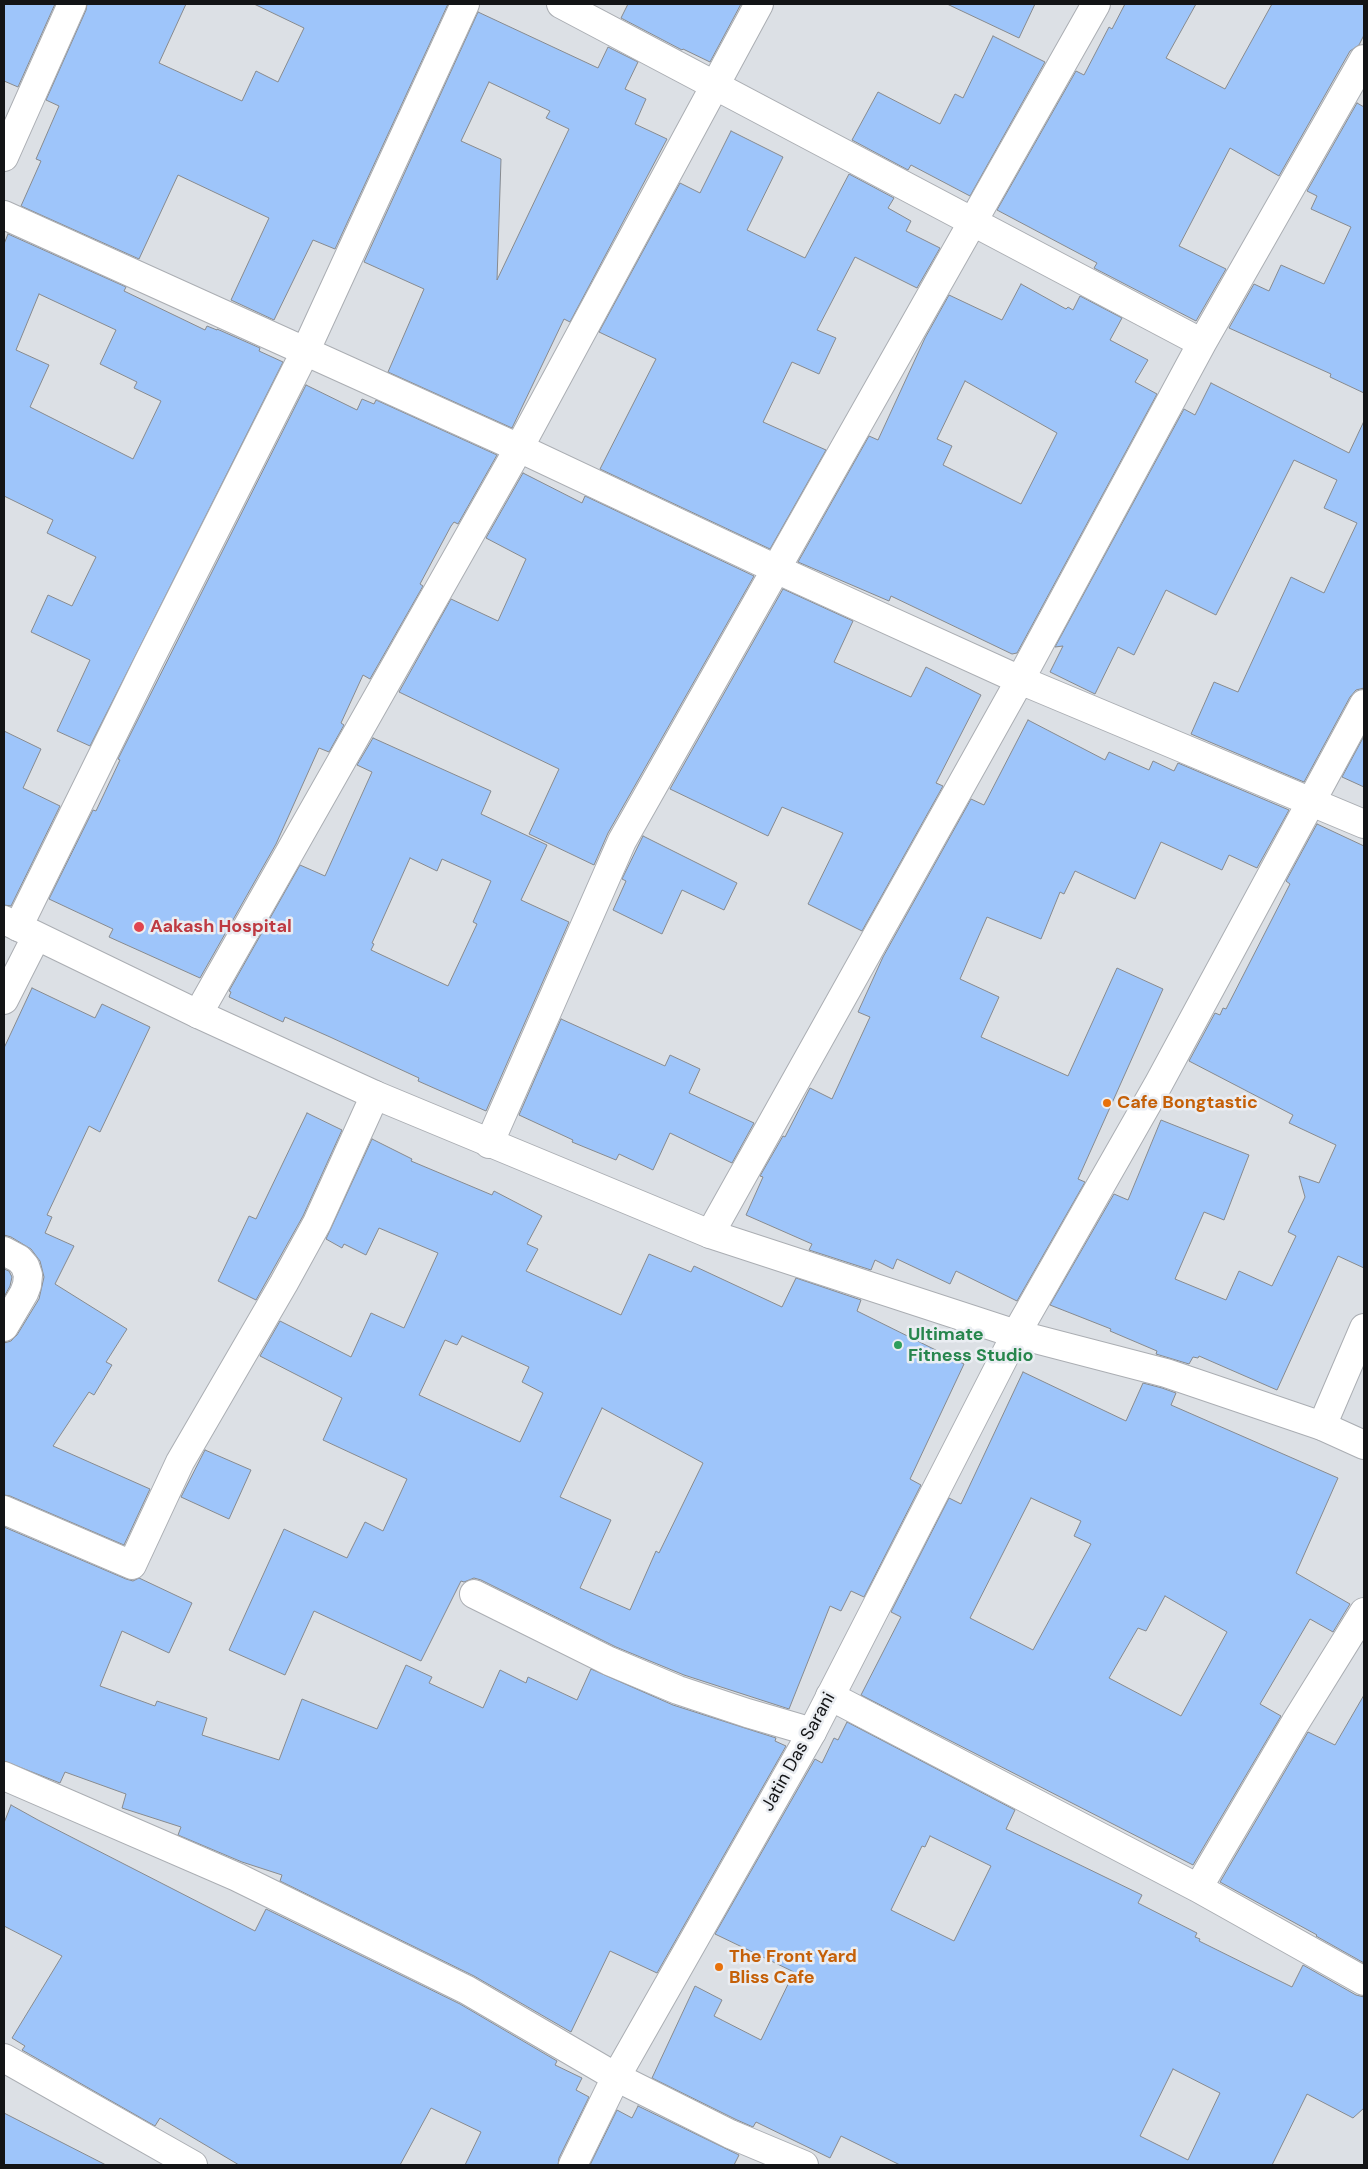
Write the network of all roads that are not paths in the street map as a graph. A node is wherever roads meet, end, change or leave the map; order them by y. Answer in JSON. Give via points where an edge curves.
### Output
{"nodes":[{"id":1,"x":72,"y":4,"type":"edge"},
{"id":2,"x":465,"y":4,"type":"edge"},
{"id":3,"x":561,"y":4,"type":"edge"},
{"id":4,"x":759,"y":4,"type":"edge"},
{"id":5,"x":1096,"y":4,"type":"edge"},
{"id":6,"x":1364,"y":59,"type":"edge"},
{"id":7,"x":714,"y":84,"type":"junction"},
{"id":8,"x":4,"y":157,"type":"edge"},
{"id":9,"x":4,"y":215,"type":"edge"},
{"id":10,"x":973,"y":223,"type":"junction"},
{"id":11,"x":1202,"y":343,"type":"junction"},
{"id":12,"x":305,"y":352,"type":"junction"},
{"id":13,"x":519,"y":448,"type":"junction"},
{"id":14,"x":776,"y":569,"type":"junction"},
{"id":15,"x":1020,"y":680,"type":"junction"},
{"id":16,"x":1364,"y":704,"type":"edge"},
{"id":17,"x":1311,"y":802,"type":"junction"},
{"id":18,"x":1364,"y":824,"type":"edge"},
{"id":19,"x":19,"y":928,"type":"edge"},
{"id":20,"x":4,"y":1000,"type":"edge"},
{"id":21,"x":198,"y":1014,"type":"junction"},
{"id":22,"x":375,"y":1095,"type":"junction"},
{"id":23,"x":489,"y":1144,"type":"junction"},
{"id":24,"x":710,"y":1234,"type":"junction"},
{"id":25,"x":4,"y":1251,"type":"edge"},
{"id":26,"x":4,"y":1327,"type":"edge"},
{"id":27,"x":1364,"y":1328,"type":"edge"},
{"id":28,"x":1016,"y":1334,"type":"junction"},
{"id":29,"x":1322,"y":1426,"type":"junction"},
{"id":30,"x":1364,"y":1445,"type":"edge"},
{"id":31,"x":4,"y":1510,"type":"edge"},
{"id":32,"x":474,"y":1594,"type":"dead end"},
{"id":33,"x":1364,"y":1612,"type":"edge"},
{"id":34,"x":830,"y":1696,"type":"junction"},
{"id":35,"x":812,"y":1732,"type":"junction"},
{"id":36,"x":4,"y":1776,"type":"edge"},
{"id":37,"x":1198,"y":1888,"type":"junction"},
{"id":38,"x":1364,"y":1981,"type":"edge"},
{"id":39,"x":4,"y":2058,"type":"edge"},
{"id":40,"x":616,"y":2076,"type":"junction"},
{"id":41,"x":193,"y":2165,"type":"edge"},
{"id":42,"x":573,"y":2165,"type":"edge"},
{"id":43,"x":804,"y":2165,"type":"edge"}],
"edges":[{"from":1,"to":8,"type":"street"},
{"from":2,"to":12,"type":"street"},
{"from":3,"to":7,"type":"street"},
{"from":4,"to":7,"type":"street"},
{"from":5,"to":10,"type":"street"},
{"from":6,"to":11,"type":"street"},
{"from":7,"to":10,"type":"street"},
{"from":7,"to":13,"type":"street"},
{"from":9,"to":12,"type":"street"},
{"from":10,"to":11,"type":"street"},
{"from":10,"to":14,"type":"street"},
{"from":11,"to":15,"type":"street"},
{"from":12,"to":13,"type":"street"},
{"from":12,"to":19,"type":"street"},
{"from":13,"to":14,"type":"street"},
{"from":13,"to":21,"type":"street"},
{"from":14,"to":15,"type":"street"},
{"from":14,"to":23,"type":"street","via":[[622,841]]},
{"from":15,"to":17,"type":"street"},
{"from":15,"to":24,"type":"street"},
{"from":16,"to":17,"type":"street","name":"Jatin Das Sarani"},
{"from":17,"to":18,"type":"street"},
{"from":17,"to":28,"type":"street","name":"Jatin Das Sarani","via":[[1159,1083]]},
{"from":19,"to":20,"type":"street"},
{"from":19,"to":21,"type":"street"},
{"from":21,"to":22,"type":"street"},
{"from":22,"to":23,"type":"street"},
{"from":22,"to":31,"type":"street","via":[[317,1223],[184,1454],[132,1565]]},
{"from":23,"to":24,"type":"street"},
{"from":24,"to":28,"type":"street"},
{"from":25,"to":26,"type":"street","via":[[19,1259],[28,1275],[24,1294]]},
{"from":27,"to":29,"type":"street"},
{"from":28,"to":29,"type":"street","via":[[1166,1373]]},
{"from":28,"to":34,"type":"street","name":"Jatin Das Sarani"},
{"from":29,"to":30,"type":"street"},
{"from":32,"to":35,"type":"street","via":[[610,1661],[678,1690]]},
{"from":33,"to":37,"type":"street"},
{"from":34,"to":35,"type":"street","name":"Jatin Das Sarani"},
{"from":34,"to":37,"type":"street"},
{"from":35,"to":40,"type":"street","name":"Jatin Das Sarani"},
{"from":36,"to":40,"type":"street","via":[[273,1895],[466,1990]]},
{"from":37,"to":38,"type":"street"},
{"from":39,"to":41,"type":"street"},
{"from":40,"to":42,"type":"street","name":"Jatin Das Sarani"},
{"from":40,"to":43,"type":"street","via":[[730,2134]]}]}
